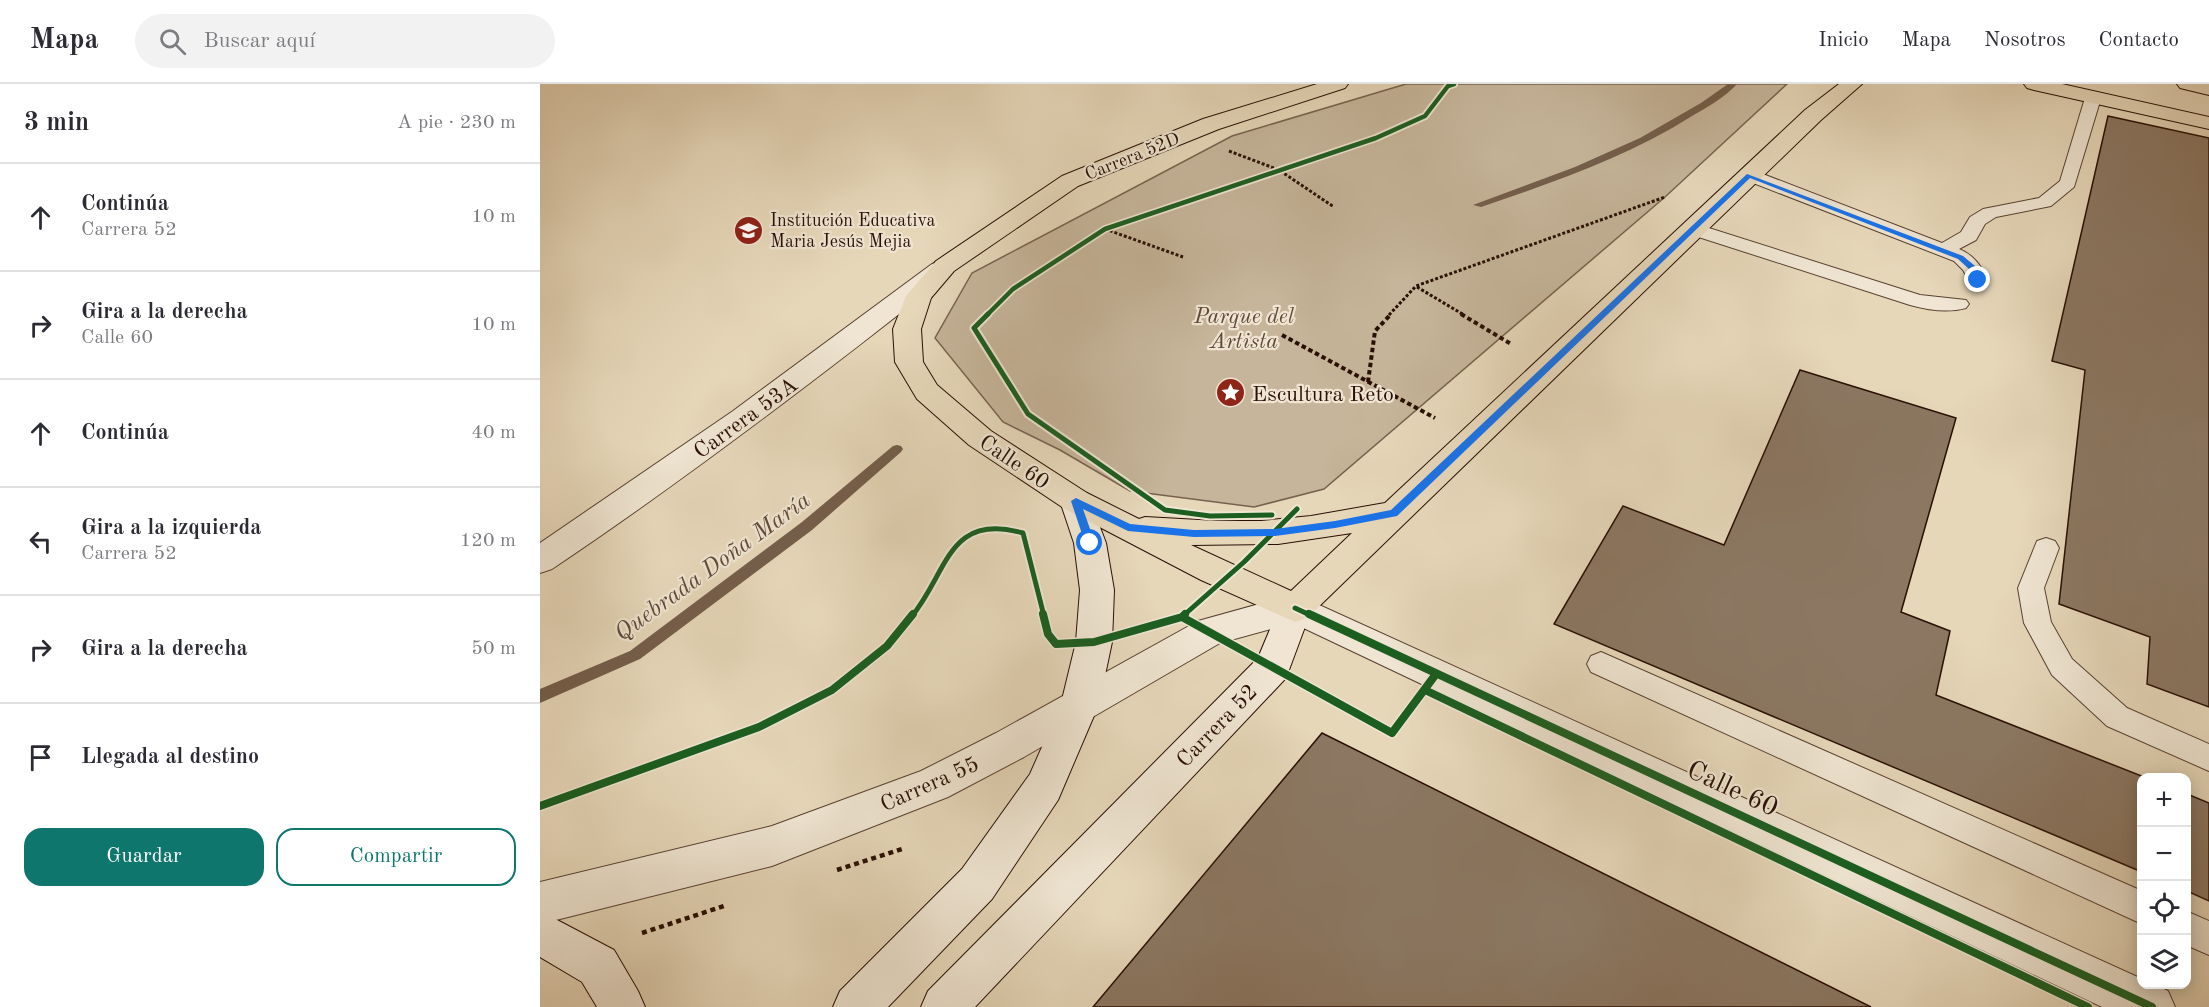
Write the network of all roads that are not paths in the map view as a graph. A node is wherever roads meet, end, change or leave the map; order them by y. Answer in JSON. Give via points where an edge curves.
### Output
{"nodes":[{"id":1,"x":1338,"y":84,"type":"edge"},
{"id":2,"x":1342,"y":84,"type":"edge"},
{"id":3,"x":1827,"y":84,"type":"edge"},
{"id":4,"x":1852,"y":84,"type":"edge"},
{"id":5,"x":2034,"y":84,"type":"edge"},
{"id":6,"x":2110,"y":84,"type":"edge"},
{"id":7,"x":2187,"y":84,"type":"edge"},
{"id":8,"x":2209,"y":89,"type":"edge"},
{"id":9,"x":2085,"y":91,"type":"edge"},
{"id":10,"x":1310,"y":94,"type":"junction"},
{"id":11,"x":2209,"y":106,"type":"edge"},
{"id":12,"x":1813,"y":115,"type":"junction"},
{"id":13,"x":2209,"y":123,"type":"edge"},
{"id":14,"x":1749,"y":175,"type":"junction"},
{"id":15,"x":1693,"y":229,"type":"junction"},
{"id":16,"x":1944,"y":250,"type":"junction"},
{"id":17,"x":945,"y":266,"type":"junction"},
{"id":18,"x":1978,"y":280,"type":"dead end"},
{"id":19,"x":1959,"y":304,"type":"dead end"},
{"id":20,"x":1076,"y":501,"type":"junction"},
{"id":21,"x":1394,"y":513,"type":"junction"},
{"id":22,"x":1128,"y":528,"type":"junction"},
{"id":23,"x":2046,"y":548,"type":"dead end"},
{"id":24,"x":540,"y":560,"type":"edge"},
{"id":25,"x":1295,"y":608,"type":"junction"},
{"id":26,"x":1601,"y":664,"type":"dead end"},
{"id":27,"x":1080,"y":704,"type":"junction"},
{"id":28,"x":2209,"y":758,"type":"edge"},
{"id":29,"x":540,"y":903,"type":"edge"},
{"id":30,"x":2137,"y":906,"type":"edge"},
{"id":31,"x":2191,"y":930,"type":"edge"},
{"id":32,"x":540,"y":933,"type":"edge"},
{"id":33,"x":2209,"y":938,"type":"edge"},
{"id":34,"x":622,"y":1007,"type":"edge"},
{"id":35,"x":856,"y":1007,"type":"edge"},
{"id":36,"x":944,"y":1007,"type":"edge"},
{"id":37,"x":2152,"y":1007,"type":"edge"}],
"edges":[{"from":1,"to":10,"type":"main road","name":"Carrera 52D"},
{"from":2,"to":10,"type":"main road"},
{"from":3,"to":12,"type":"main road","name":"Carrera 52"},
{"from":4,"to":12,"type":"main road","name":"Carrera 52"},
{"from":5,"to":9,"type":"main road"},
{"from":6,"to":11,"type":"main road"},
{"from":7,"to":8,"type":"main road"},
{"from":9,"to":13,"type":"main road"},
{"from":9,"to":16,"type":"lane","via":[[2068,183],[2045,202],[1990,213],[1977,221],[1969,236]]},
{"from":10,"to":17,"type":"main road","name":"Carrera 52D","via":[[1184,134],[1070,181]]},
{"from":12,"to":14,"type":"main road","name":"Carrera 52"},
{"from":14,"to":15,"type":"main road","name":"Carrera 52"},
{"from":14,"to":16,"type":"lane"},
{"from":15,"to":19,"type":"lane","via":[[1917,301]]},
{"from":15,"to":21,"type":"main road","name":"Carrera 52"},
{"from":16,"to":18,"type":"lane","via":[[1961,257]]},
{"from":17,"to":20,"type":"main road","name":"Calle 60","via":[[919,296],[906,329],[909,362],[927,392],[980,438]]},
{"from":17,"to":24,"type":"street","name":"Carrera 53A","via":[[795,382],[606,518]]},
{"from":20,"to":22,"type":"main road","name":"Calle 60"},
{"from":20,"to":27,"type":"street","via":[[1090,543],[1097,590],[1094,642]]},
{"from":21,"to":22,"type":"main road","via":[[1335,525],[1260,533]]},
{"from":21,"to":25,"type":"main road","name":"Carrera 52"},
{"from":22,"to":25,"type":"main road","name":"Calle 60"},
{"from":23,"to":28,"type":"lane","via":[[2031,588],[2038,623],[2062,666],[2117,717]]},
{"from":25,"to":27,"type":"street","name":"Carrera 55","via":[[1210,631]]},
{"from":25,"to":36,"type":"street","name":"Carrera 52","via":[[1273,666]]},
{"from":25,"to":37,"type":"street","name":"Calle 60"},
{"from":26,"to":30,"type":"lane"},
{"from":27,"to":29,"type":"street","name":"Carrera 55","via":[[934,784],[772,846]]},
{"from":27,"to":35,"type":"street","via":[[1044,787],[977,884]]},
{"from":31,"to":33,"type":"lane"},
{"from":32,"to":34,"type":"street","via":[[598,966]]}]}
